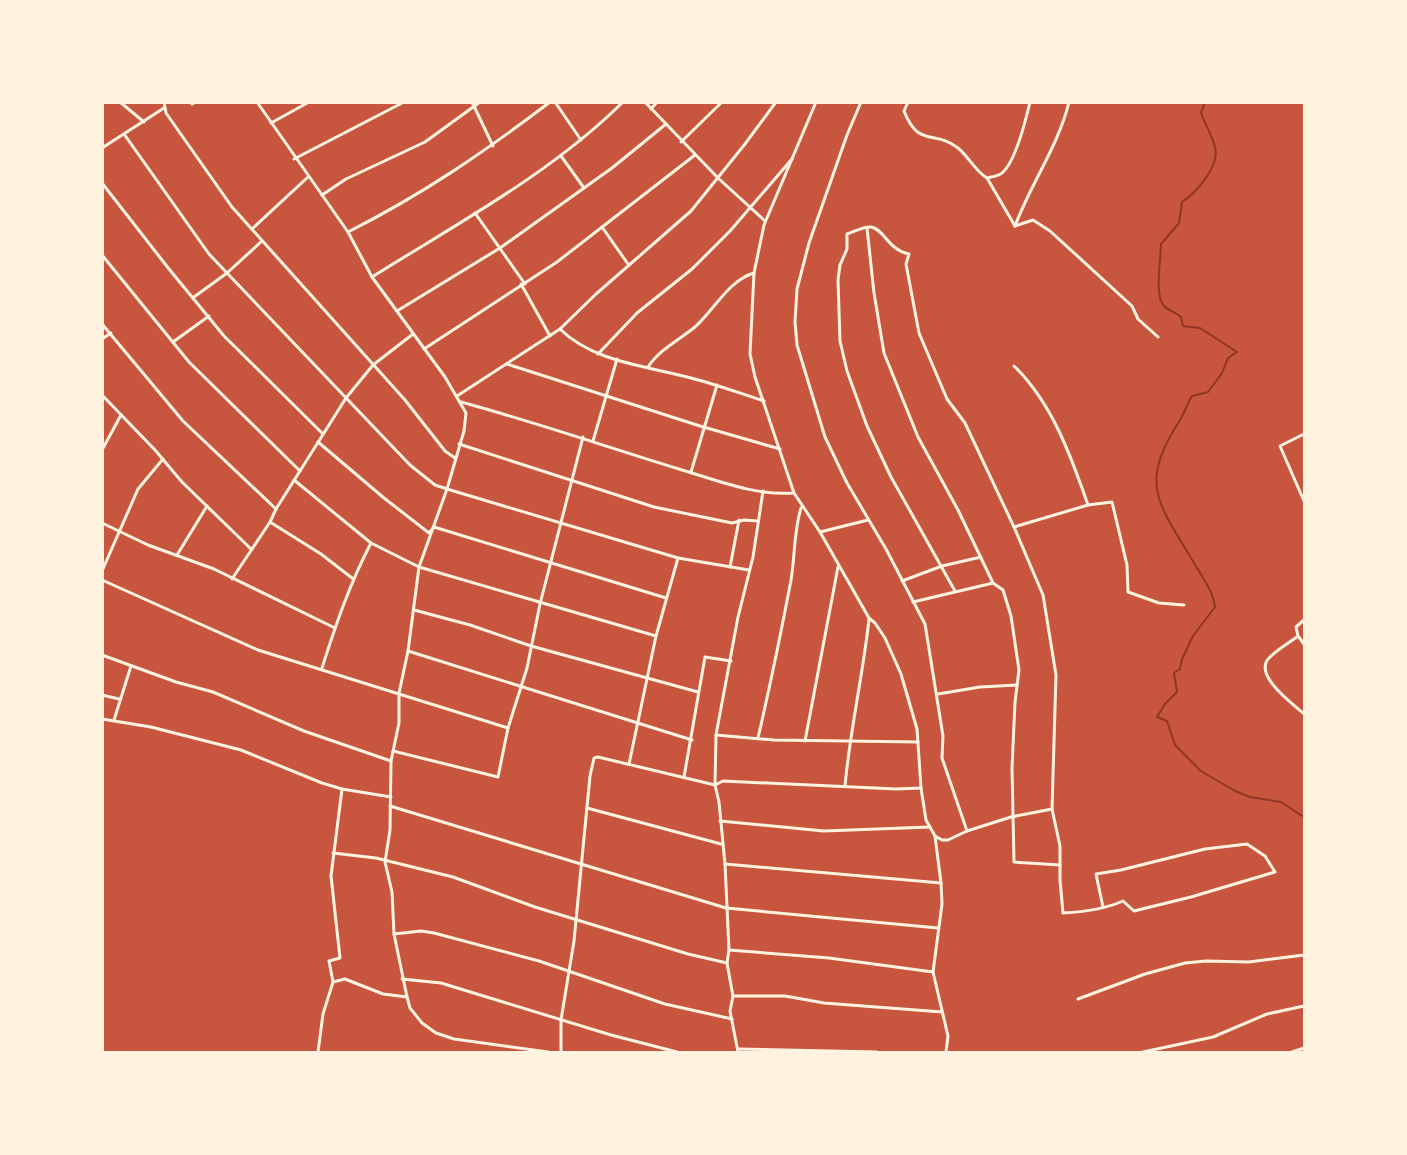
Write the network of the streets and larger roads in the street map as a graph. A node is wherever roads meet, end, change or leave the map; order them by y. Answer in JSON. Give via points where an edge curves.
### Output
{"nodes":[{"id":1,"x":120,"y":102,"type":"edge"},
{"id":2,"x":164,"y":102,"type":"edge"},
{"id":3,"x":191,"y":102,"type":"edge"},
{"id":4,"x":196,"y":102,"type":"edge"},
{"id":5,"x":256,"y":102,"type":"edge"},
{"id":6,"x":309,"y":102,"type":"edge"},
{"id":7,"x":404,"y":102,"type":"edge"},
{"id":8,"x":472,"y":102,"type":"edge"},
{"id":9,"x":480,"y":102,"type":"edge"},
{"id":10,"x":550,"y":102,"type":"edge"},
{"id":11,"x":555,"y":102,"type":"edge"},
{"id":12,"x":622,"y":102,"type":"edge"},
{"id":13,"x":645,"y":102,"type":"edge"},
{"id":14,"x":658,"y":102,"type":"edge"},
{"id":15,"x":722,"y":102,"type":"edge"},
{"id":16,"x":776,"y":102,"type":"edge"},
{"id":17,"x":816,"y":102,"type":"edge"},
{"id":18,"x":861,"y":102,"type":"edge"},
{"id":19,"x":908,"y":102,"type":"edge"},
{"id":20,"x":1030,"y":102,"type":"edge"},
{"id":21,"x":1069,"y":102,"type":"edge"},
{"id":22,"x":474,"y":107,"type":"junction"},
{"id":23,"x":164,"y":108,"type":"junction"},
{"id":24,"x":651,"y":109,"type":"junction"},
{"id":25,"x":144,"y":122,"type":"junction"},
{"id":26,"x":271,"y":123,"type":"junction"},
{"id":27,"x":666,"y":124,"type":"junction"},
{"id":28,"x":124,"y":134,"type":"junction"},
{"id":29,"x":582,"y":140,"type":"junction"},
{"id":30,"x":681,"y":142,"type":"junction"},
{"id":31,"x":492,"y":146,"type":"junction"},
{"id":32,"x":102,"y":148,"type":"edge"},
{"id":33,"x":695,"y":155,"type":"junction"},
{"id":34,"x":561,"y":156,"type":"junction"},
{"id":35,"x":794,"y":157,"type":"junction"},
{"id":36,"x":294,"y":158,"type":"junction"},
{"id":37,"x":308,"y":177,"type":"junction"},
{"id":38,"x":718,"y":178,"type":"junction"},
{"id":39,"x":987,"y":178,"type":"junction"},
{"id":40,"x":102,"y":183,"type":"edge"},
{"id":41,"x":584,"y":188,"type":"junction"},
{"id":42,"x":322,"y":195,"type":"junction"},
{"id":43,"x":750,"y":208,"type":"junction"},
{"id":44,"x":476,"y":213,"type":"junction"},
{"id":45,"x":765,"y":221,"type":"junction"},
{"id":46,"x":1015,"y":226,"type":"junction"},
{"id":47,"x":602,"y":227,"type":"junction"},
{"id":48,"x":867,"y":228,"type":"junction"},
{"id":49,"x":252,"y":229,"type":"junction"},
{"id":50,"x":348,"y":232,"type":"junction"},
{"id":51,"x":262,"y":241,"type":"junction"},
{"id":52,"x":500,"y":248,"type":"junction"},
{"id":53,"x":102,"y":255,"type":"edge"},
{"id":54,"x":628,"y":264,"type":"junction"},
{"id":55,"x":227,"y":273,"type":"junction"},
{"id":56,"x":754,"y":273,"type":"junction"},
{"id":57,"x":372,"y":277,"type":"junction"},
{"id":58,"x":523,"y":284,"type":"junction"},
{"id":59,"x":194,"y":297,"type":"junction"},
{"id":60,"x":397,"y":311,"type":"junction"},
{"id":61,"x":209,"y":316,"type":"junction"},
{"id":62,"x":102,"y":324,"type":"edge"},
{"id":63,"x":560,"y":329,"type":"junction"},
{"id":64,"x":111,"y":333,"type":"junction"},
{"id":65,"x":413,"y":334,"type":"junction"},
{"id":66,"x":550,"y":336,"type":"junction"},
{"id":67,"x":1158,"y":336,"type":"dead end"},
{"id":68,"x":102,"y":339,"type":"edge"},
{"id":69,"x":173,"y":342,"type":"junction"},
{"id":70,"x":424,"y":349,"type":"junction"},
{"id":71,"x":598,"y":354,"type":"junction"},
{"id":72,"x":617,"y":359,"type":"junction"},
{"id":73,"x":506,"y":364,"type":"junction"},
{"id":74,"x":373,"y":365,"type":"junction"},
{"id":75,"x":1014,"y":366,"type":"dead end"},
{"id":76,"x":648,"y":367,"type":"junction"},
{"id":77,"x":717,"y":385,"type":"junction"},
{"id":78,"x":103,"y":396,"type":"edge"},
{"id":79,"x":457,"y":396,"type":"junction"},
{"id":80,"x":607,"y":397,"type":"junction"},
{"id":81,"x":346,"y":398,"type":"junction"},
{"id":82,"x":461,"y":402,"type":"junction"},
{"id":83,"x":764,"y":402,"type":"junction"},
{"id":84,"x":121,"y":414,"type":"junction"},
{"id":85,"x":704,"y":427,"type":"junction"},
{"id":86,"x":322,"y":434,"type":"junction"},
{"id":87,"x":1304,"y":434,"type":"edge"},
{"id":88,"x":583,"y":437,"type":"junction"},
{"id":89,"x":594,"y":441,"type":"junction"},
{"id":90,"x":318,"y":442,"type":"junction"},
{"id":91,"x":459,"y":444,"type":"junction"},
{"id":92,"x":780,"y":449,"type":"junction"},
{"id":93,"x":102,"y":450,"type":"edge"},
{"id":94,"x":455,"y":458,"type":"junction"},
{"id":95,"x":162,"y":460,"type":"junction"},
{"id":96,"x":300,"y":470,"type":"junction"},
{"id":97,"x":691,"y":472,"type":"junction"},
{"id":98,"x":294,"y":480,"type":"junction"},
{"id":99,"x":571,"y":482,"type":"junction"},
{"id":100,"x":447,"y":489,"type":"junction"},
{"id":101,"x":763,"y":491,"type":"junction"},
{"id":102,"x":794,"y":492,"type":"junction"},
{"id":103,"x":1304,"y":501,"type":"edge"},
{"id":104,"x":1088,"y":505,"type":"junction"},
{"id":105,"x":207,"y":506,"type":"junction"},
{"id":106,"x":802,"y":507,"type":"junction"},
{"id":107,"x":276,"y":509,"type":"junction"},
{"id":108,"x":739,"y":520,"type":"junction"},
{"id":109,"x":868,"y":520,"type":"junction"},
{"id":110,"x":758,"y":521,"type":"junction"},
{"id":111,"x":270,"y":522,"type":"junction"},
{"id":112,"x":561,"y":522,"type":"junction"},
{"id":113,"x":102,"y":523,"type":"edge"},
{"id":114,"x":434,"y":527,"type":"junction"},
{"id":115,"x":1014,"y":527,"type":"junction"},
{"id":116,"x":120,"y":531,"type":"junction"},
{"id":117,"x":820,"y":532,"type":"junction"},
{"id":118,"x":371,"y":542,"type":"junction"},
{"id":119,"x":251,"y":549,"type":"junction"},
{"id":120,"x":177,"y":555,"type":"junction"},
{"id":121,"x":981,"y":557,"type":"junction"},
{"id":122,"x":678,"y":558,"type":"junction"},
{"id":123,"x":552,"y":564,"type":"junction"},
{"id":124,"x":838,"y":566,"type":"junction"},
{"id":125,"x":942,"y":566,"type":"junction"},
{"id":126,"x":419,"y":567,"type":"junction"},
{"id":127,"x":730,"y":567,"type":"junction"},
{"id":128,"x":749,"y":570,"type":"junction"},
{"id":129,"x":102,"y":571,"type":"edge"},
{"id":130,"x":352,"y":578,"type":"junction"},
{"id":131,"x":232,"y":579,"type":"junction"},
{"id":132,"x":102,"y":580,"type":"edge"},
{"id":133,"x":902,"y":581,"type":"junction"},
{"id":134,"x":992,"y":583,"type":"junction"},
{"id":135,"x":955,"y":591,"type":"junction"},
{"id":136,"x":666,"y":598,"type":"junction"},
{"id":137,"x":913,"y":602,"type":"junction"},
{"id":138,"x":540,"y":604,"type":"junction"},
{"id":139,"x":1184,"y":605,"type":"dead end"},
{"id":140,"x":414,"y":610,"type":"junction"},
{"id":141,"x":869,"y":618,"type":"junction"},
{"id":142,"x":1304,"y":620,"type":"edge"},
{"id":143,"x":335,"y":628,"type":"junction"},
{"id":144,"x":656,"y":636,"type":"junction"},
{"id":145,"x":1298,"y":636,"type":"junction"},
{"id":146,"x":1304,"y":644,"type":"edge"},
{"id":147,"x":531,"y":646,"type":"junction"},
{"id":148,"x":408,"y":651,"type":"junction"},
{"id":149,"x":102,"y":655,"type":"edge"},
{"id":150,"x":731,"y":661,"type":"junction"},
{"id":151,"x":131,"y":666,"type":"junction"},
{"id":152,"x":322,"y":668,"type":"junction"},
{"id":153,"x":648,"y":679,"type":"junction"},
{"id":154,"x":1017,"y":685,"type":"junction"},
{"id":155,"x":521,"y":686,"type":"junction"},
{"id":156,"x":698,"y":692,"type":"junction"},
{"id":157,"x":399,"y":693,"type":"junction"},
{"id":158,"x":938,"y":694,"type":"junction"},
{"id":159,"x":102,"y":695,"type":"edge"},
{"id":160,"x":119,"y":699,"type":"junction"},
{"id":161,"x":1304,"y":714,"type":"edge"},
{"id":162,"x":102,"y":719,"type":"edge"},
{"id":163,"x":114,"y":720,"type":"junction"},
{"id":164,"x":636,"y":722,"type":"junction"},
{"id":165,"x":508,"y":728,"type":"junction"},
{"id":166,"x":716,"y":735,"type":"junction"},
{"id":167,"x":758,"y":738,"type":"junction"},
{"id":168,"x":692,"y":740,"type":"junction"},
{"id":169,"x":805,"y":741,"type":"junction"},
{"id":170,"x":849,"y":741,"type":"junction"},
{"id":171,"x":918,"y":742,"type":"junction"},
{"id":172,"x":393,"y":751,"type":"junction"},
{"id":173,"x":391,"y":761,"type":"junction"},
{"id":174,"x":629,"y":764,"type":"junction"},
{"id":175,"x":684,"y":777,"type":"junction"},
{"id":176,"x":715,"y":785,"type":"junction"},
{"id":177,"x":845,"y":786,"type":"junction"},
{"id":178,"x":921,"y":788,"type":"junction"},
{"id":179,"x":342,"y":789,"type":"junction"},
{"id":180,"x":391,"y":797,"type":"junction"},
{"id":181,"x":390,"y":806,"type":"junction"},
{"id":182,"x":587,"y":808,"type":"junction"},
{"id":183,"x":1052,"y":810,"type":"junction"},
{"id":184,"x":1014,"y":816,"type":"junction"},
{"id":185,"x":720,"y":821,"type":"junction"},
{"id":186,"x":930,"y":827,"type":"junction"},
{"id":187,"x":967,"y":831,"type":"junction"},
{"id":188,"x":935,"y":836,"type":"junction"},
{"id":189,"x":721,"y":844,"type":"junction"},
{"id":190,"x":333,"y":854,"type":"junction"},
{"id":191,"x":385,"y":862,"type":"junction"},
{"id":192,"x":582,"y":864,"type":"junction"},
{"id":193,"x":724,"y":864,"type":"junction"},
{"id":194,"x":1060,"y":865,"type":"junction"},
{"id":195,"x":941,"y":883,"type":"junction"},
{"id":196,"x":1103,"y":907,"type":"junction"},
{"id":197,"x":726,"y":908,"type":"junction"},
{"id":198,"x":576,"y":918,"type":"junction"},
{"id":199,"x":938,"y":928,"type":"junction"},
{"id":200,"x":394,"y":934,"type":"junction"},
{"id":201,"x":729,"y":950,"type":"junction"},
{"id":202,"x":1304,"y":955,"type":"edge"},
{"id":203,"x":727,"y":963,"type":"junction"},
{"id":204,"x":568,"y":972,"type":"junction"},
{"id":205,"x":933,"y":972,"type":"junction"},
{"id":206,"x":402,"y":979,"type":"junction"},
{"id":207,"x":332,"y":982,"type":"junction"},
{"id":208,"x":733,"y":996,"type":"junction"},
{"id":209,"x":407,"y":997,"type":"junction"},
{"id":210,"x":1078,"y":1000,"type":"dead end"},
{"id":211,"x":1304,"y":1006,"type":"edge"},
{"id":212,"x":942,"y":1012,"type":"junction"},
{"id":213,"x":732,"y":1019,"type":"junction"},
{"id":214,"x":561,"y":1020,"type":"junction"},
{"id":215,"x":1304,"y":1048,"type":"edge"},
{"id":216,"x":521,"y":1050,"type":"edge"},
{"id":217,"x":738,"y":1051,"type":"edge"},
{"id":218,"x":318,"y":1052,"type":"edge"},
{"id":219,"x":548,"y":1052,"type":"edge"},
{"id":220,"x":560,"y":1052,"type":"edge"},
{"id":221,"x":677,"y":1052,"type":"edge"},
{"id":222,"x":877,"y":1052,"type":"edge"},
{"id":223,"x":946,"y":1052,"type":"edge"},
{"id":224,"x":1143,"y":1052,"type":"edge"},
{"id":225,"x":1292,"y":1052,"type":"edge"}],
"edges":[{"from":1,"to":25,"type":"street"},
{"from":2,"to":23,"type":"street"},
{"from":3,"to":4,"type":"street"},
{"from":5,"to":26,"type":"street"},
{"from":6,"to":26,"type":"street"},
{"from":7,"to":36,"type":"street"},
{"from":8,"to":22,"type":"street"},
{"from":9,"to":22,"type":"street"},
{"from":10,"to":31,"type":"street"},
{"from":11,"to":29,"type":"street"},
{"from":12,"to":29,"type":"street"},
{"from":13,"to":24,"type":"street"},
{"from":14,"to":24,"type":"street"},
{"from":15,"to":30,"type":"street"},
{"from":16,"to":38,"type":"street"},
{"from":17,"to":35,"type":"street"},
{"from":18,"to":109,"type":"street","via":[[809,243],[797,289],[795,322],[800,354],[825,437],[846,483]]},
{"from":19,"to":39,"type":"street","via":[[904,111],[914,130],[921,136],[956,147]]},
{"from":20,"to":39,"type":"street","via":[[1020,139],[1008,164],[1002,173]]},
{"from":21,"to":46,"type":"street","via":[[1056,143]]},
{"from":22,"to":31,"type":"street"},
{"from":22,"to":42,"type":"street","via":[[425,142],[346,179]]},
{"from":23,"to":25,"type":"street"},
{"from":23,"to":49,"type":"street","via":[[232,207]]},
{"from":24,"to":27,"type":"street"},
{"from":25,"to":28,"type":"street"},
{"from":26,"to":36,"type":"street"},
{"from":27,"to":30,"type":"street"},
{"from":27,"to":41,"type":"street"},
{"from":28,"to":32,"type":"street"},
{"from":28,"to":55,"type":"street","via":[[209,254]]},
{"from":29,"to":34,"type":"street"},
{"from":30,"to":33,"type":"street"},
{"from":31,"to":50,"type":"street","via":[[406,203]]},
{"from":33,"to":38,"type":"street"},
{"from":33,"to":47,"type":"street"},
{"from":34,"to":41,"type":"street"},
{"from":34,"to":44,"type":"street"},
{"from":35,"to":43,"type":"street"},
{"from":35,"to":45,"type":"street"},
{"from":36,"to":37,"type":"street"},
{"from":37,"to":42,"type":"street"},
{"from":37,"to":49,"type":"street"},
{"from":38,"to":43,"type":"street"},
{"from":38,"to":54,"type":"street","via":[[691,211]]},
{"from":39,"to":46,"type":"street"},
{"from":40,"to":59,"type":"street"},
{"from":41,"to":52,"type":"street"},
{"from":42,"to":50,"type":"street"},
{"from":43,"to":45,"type":"street"},
{"from":43,"to":71,"type":"street","via":[[692,269],[637,313]]},
{"from":44,"to":52,"type":"street"},
{"from":44,"to":57,"type":"street"},
{"from":45,"to":56,"type":"street"},
{"from":46,"to":67,"type":"street","via":[[1033,220],[1050,231],[1132,306],[1138,319]]},
{"from":47,"to":54,"type":"street"},
{"from":47,"to":58,"type":"street"},
{"from":48,"to":115,"type":"street","via":[[881,233],[894,249],[909,254],[906,264],[919,333],[947,400],[965,423]]},
{"from":48,"to":121,"type":"street","via":[[884,353],[918,437]]},
{"from":48,"to":125,"type":"street","via":[[847,234],[840,265],[842,349],[867,426],[891,477]]},
{"from":49,"to":51,"type":"street"},
{"from":50,"to":57,"type":"street"},
{"from":51,"to":55,"type":"street"},
{"from":51,"to":74,"type":"street"},
{"from":52,"to":58,"type":"street"},
{"from":52,"to":60,"type":"street"},
{"from":53,"to":69,"type":"street"},
{"from":54,"to":63,"type":"street"},
{"from":55,"to":59,"type":"street"},
{"from":55,"to":81,"type":"street"},
{"from":56,"to":76,"type":"street","via":[[744,276],[732,286],[699,322],[654,357]]},
{"from":56,"to":83,"type":"street","via":[[750,354]]},
{"from":57,"to":60,"type":"street"},
{"from":58,"to":66,"type":"street"},
{"from":58,"to":70,"type":"street"},
{"from":59,"to":61,"type":"street"},
{"from":60,"to":65,"type":"street"},
{"from":61,"to":69,"type":"street"},
{"from":61,"to":86,"type":"street","via":[[224,336]]},
{"from":62,"to":64,"type":"street"},
{"from":63,"to":66,"type":"street"},
{"from":63,"to":71,"type":"street","via":[[572,341]]},
{"from":64,"to":68,"type":"street"},
{"from":64,"to":107,"type":"street","via":[[183,421]]},
{"from":65,"to":70,"type":"street"},
{"from":65,"to":74,"type":"street"},
{"from":66,"to":73,"type":"street"},
{"from":69,"to":96,"type":"street","via":[[189,362]]},
{"from":70,"to":79,"type":"street"},
{"from":71,"to":72,"type":"street"},
{"from":72,"to":76,"type":"street"},
{"from":72,"to":80,"type":"street"},
{"from":73,"to":79,"type":"street"},
{"from":73,"to":80,"type":"street"},
{"from":74,"to":81,"type":"street"},
{"from":74,"to":94,"type":"street","via":[[445,451]]},
{"from":75,"to":104,"type":"street","via":[[1028,380],[1050,413],[1071,456]]},
{"from":76,"to":77,"type":"street"},
{"from":77,"to":83,"type":"street"},
{"from":77,"to":85,"type":"street"},
{"from":78,"to":84,"type":"street"},
{"from":79,"to":82,"type":"street"},
{"from":80,"to":85,"type":"street"},
{"from":80,"to":89,"type":"street"},
{"from":81,"to":86,"type":"street"},
{"from":81,"to":100,"type":"street","via":[[410,465],[435,485]]},
{"from":82,"to":88,"type":"street"},
{"from":82,"to":91,"type":"street","via":[[466,413]]},
{"from":83,"to":92,"type":"street"},
{"from":84,"to":93,"type":"street"},
{"from":84,"to":95,"type":"street"},
{"from":85,"to":92,"type":"street"},
{"from":85,"to":97,"type":"street"},
{"from":86,"to":90,"type":"street"},
{"from":87,"to":103,"type":"street","via":[[1280,446]]},
{"from":88,"to":89,"type":"street"},
{"from":88,"to":99,"type":"street"},
{"from":89,"to":97,"type":"street"},
{"from":90,"to":96,"type":"street"},
{"from":90,"to":114,"type":"street","via":[[424,530],[429,533]]},
{"from":91,"to":94,"type":"street"},
{"from":91,"to":99,"type":"street"},
{"from":92,"to":102,"type":"street"},
{"from":94,"to":100,"type":"street"},
{"from":95,"to":105,"type":"street"},
{"from":95,"to":116,"type":"street","via":[[138,489]]},
{"from":96,"to":98,"type":"street"},
{"from":97,"to":101,"type":"street"},
{"from":98,"to":107,"type":"street"},
{"from":98,"to":118,"type":"street"},
{"from":99,"to":108,"type":"street","via":[[654,507],[732,523]]},
{"from":99,"to":112,"type":"street"},
{"from":100,"to":112,"type":"street"},
{"from":100,"to":114,"type":"street"},
{"from":101,"to":102,"type":"street"},
{"from":101,"to":110,"type":"street"},
{"from":102,"to":106,"type":"street"},
{"from":104,"to":115,"type":"street"},
{"from":104,"to":139,"type":"street","via":[[1112,502],[1127,566],[1128,592],[1159,603]]},
{"from":105,"to":119,"type":"street"},
{"from":105,"to":120,"type":"street"},
{"from":106,"to":117,"type":"street"},
{"from":106,"to":167,"type":"street","via":[[797,520],[796,553]]},
{"from":107,"to":111,"type":"street"},
{"from":108,"to":110,"type":"street"},
{"from":108,"to":127,"type":"street"},
{"from":109,"to":117,"type":"street"},
{"from":109,"to":133,"type":"street"},
{"from":110,"to":128,"type":"street"},
{"from":111,"to":119,"type":"street"},
{"from":111,"to":130,"type":"street"},
{"from":112,"to":122,"type":"street"},
{"from":112,"to":123,"type":"street"},
{"from":113,"to":116,"type":"street"},
{"from":114,"to":123,"type":"street"},
{"from":114,"to":126,"type":"street"},
{"from":115,"to":183,"type":"street","via":[[1043,595],[1056,675]]},
{"from":116,"to":120,"type":"street"},
{"from":116,"to":129,"type":"street"},
{"from":117,"to":124,"type":"street"},
{"from":118,"to":126,"type":"street"},
{"from":118,"to":130,"type":"street"},
{"from":119,"to":131,"type":"street"},
{"from":120,"to":131,"type":"street"},
{"from":121,"to":125,"type":"street"},
{"from":121,"to":134,"type":"street"},
{"from":122,"to":127,"type":"street"},
{"from":122,"to":136,"type":"street"},
{"from":123,"to":136,"type":"street"},
{"from":123,"to":138,"type":"street"},
{"from":124,"to":141,"type":"street"},
{"from":124,"to":169,"type":"street"},
{"from":125,"to":133,"type":"street"},
{"from":125,"to":135,"type":"street"},
{"from":126,"to":138,"type":"street"},
{"from":126,"to":140,"type":"street"},
{"from":127,"to":128,"type":"street"},
{"from":128,"to":150,"type":"street"},
{"from":130,"to":143,"type":"street"},
{"from":131,"to":143,"type":"street"},
{"from":132,"to":152,"type":"street","via":[[258,650]]},
{"from":133,"to":137,"type":"street"},
{"from":134,"to":135,"type":"street"},
{"from":134,"to":154,"type":"street","via":[[1003,590],[1011,616],[1019,670]]},
{"from":135,"to":137,"type":"street"},
{"from":136,"to":144,"type":"street"},
{"from":137,"to":158,"type":"street","via":[[925,624]]},
{"from":138,"to":144,"type":"street"},
{"from":138,"to":147,"type":"street"},
{"from":140,"to":147,"type":"street"},
{"from":140,"to":148,"type":"street"},
{"from":141,"to":170,"type":"street"},
{"from":141,"to":171,"type":"street","via":[[885,638],[901,674]]},
{"from":142,"to":145,"type":"street","via":[[1296,627]]},
{"from":143,"to":152,"type":"street"},
{"from":144,"to":153,"type":"street"},
{"from":145,"to":146,"type":"street"},
{"from":145,"to":161,"type":"street","via":[[1269,658],[1265,665],[1266,676]]},
{"from":147,"to":153,"type":"street"},
{"from":147,"to":155,"type":"street"},
{"from":148,"to":155,"type":"street"},
{"from":148,"to":157,"type":"street"},
{"from":149,"to":151,"type":"street"},
{"from":150,"to":156,"type":"street","via":[[705,657]]},
{"from":150,"to":166,"type":"street"},
{"from":151,"to":160,"type":"street"},
{"from":151,"to":173,"type":"street","via":[[213,692],[304,731]]},
{"from":152,"to":157,"type":"street"},
{"from":153,"to":156,"type":"street"},
{"from":153,"to":164,"type":"street"},
{"from":154,"to":158,"type":"street"},
{"from":154,"to":184,"type":"street","via":[[1012,768]]},
{"from":155,"to":164,"type":"street"},
{"from":155,"to":165,"type":"street"},
{"from":156,"to":168,"type":"street"},
{"from":157,"to":165,"type":"street"},
{"from":157,"to":172,"type":"street","via":[[399,723]]},
{"from":158,"to":187,"type":"street","via":[[942,758]]},
{"from":159,"to":160,"type":"street"},
{"from":160,"to":163,"type":"street"},
{"from":162,"to":163,"type":"street"},
{"from":163,"to":179,"type":"street","via":[[241,750]]},
{"from":164,"to":168,"type":"street"},
{"from":164,"to":174,"type":"street"},
{"from":165,"to":172,"type":"street","via":[[498,777]]},
{"from":166,"to":167,"type":"street"},
{"from":166,"to":176,"type":"street"},
{"from":167,"to":169,"type":"street"},
{"from":168,"to":175,"type":"street"},
{"from":169,"to":170,"type":"street"},
{"from":170,"to":171,"type":"street"},
{"from":170,"to":177,"type":"street"},
{"from":171,"to":178,"type":"street"},
{"from":172,"to":173,"type":"street"},
{"from":173,"to":180,"type":"street"},
{"from":174,"to":175,"type":"street"},
{"from":174,"to":182,"type":"street","via":[[594,758]]},
{"from":175,"to":176,"type":"street"},
{"from":176,"to":177,"type":"street","via":[[723,781]]},
{"from":176,"to":185,"type":"street"},
{"from":177,"to":178,"type":"street"},
{"from":178,"to":186,"type":"street"},
{"from":179,"to":180,"type":"street"},
{"from":179,"to":190,"type":"street"},
{"from":180,"to":181,"type":"street"},
{"from":181,"to":191,"type":"street"},
{"from":181,"to":192,"type":"street"},
{"from":182,"to":189,"type":"street"},
{"from":182,"to":192,"type":"street"},
{"from":183,"to":184,"type":"street"},
{"from":183,"to":194,"type":"street","via":[[1060,846]]},
{"from":184,"to":187,"type":"street"},
{"from":184,"to":194,"type":"street","via":[[1014,862]]},
{"from":185,"to":186,"type":"street","via":[[824,831]]},
{"from":185,"to":189,"type":"street"},
{"from":186,"to":188,"type":"street"},
{"from":187,"to":188,"type":"street","via":[[948,840]]},
{"from":188,"to":195,"type":"street"},
{"from":189,"to":193,"type":"street"},
{"from":190,"to":191,"type":"street","via":[[376,858]]},
{"from":190,"to":207,"type":"street","via":[[330,876],[340,958],[329,960]]},
{"from":191,"to":198,"type":"street","via":[[452,877]]},
{"from":191,"to":200,"type":"street","via":[[392,892]]},
{"from":192,"to":197,"type":"street"},
{"from":192,"to":198,"type":"street"},
{"from":193,"to":195,"type":"street"},
{"from":193,"to":197,"type":"street"},
{"from":194,"to":196,"type":"street","via":[[1063,913]]},
{"from":195,"to":199,"type":"street"},
{"from":196,"to":196,"type":"street","via":[[1123,901],[1134,911],[1276,872],[1265,856],[1247,844],[1205,848],[1096,874]]},
{"from":197,"to":199,"type":"street"},
{"from":197,"to":201,"type":"street"},
{"from":198,"to":203,"type":"street","via":[[688,954]]},
{"from":198,"to":204,"type":"street"},
{"from":199,"to":205,"type":"street"},
{"from":200,"to":204,"type":"street","via":[[434,933]]},
{"from":200,"to":206,"type":"street"},
{"from":201,"to":203,"type":"street"},
{"from":201,"to":205,"type":"street","via":[[829,958]]},
{"from":202,"to":210,"type":"street","via":[[1249,962],[1185,963],[1145,974]]},
{"from":203,"to":208,"type":"street"},
{"from":204,"to":213,"type":"street","via":[[665,1004]]},
{"from":204,"to":214,"type":"street"},
{"from":205,"to":212,"type":"street"},
{"from":206,"to":209,"type":"street"},
{"from":206,"to":214,"type":"street","via":[[441,983]]},
{"from":207,"to":209,"type":"street","via":[[345,979],[383,994]]},
{"from":207,"to":218,"type":"street","via":[[323,1014]]},
{"from":208,"to":212,"type":"street","via":[[785,996],[824,1003]]},
{"from":208,"to":213,"type":"street","via":[[730,1005]]},
{"from":209,"to":216,"type":"street","via":[[410,1008],[422,1023],[436,1033]]},
{"from":211,"to":224,"type":"street","via":[[1267,1014],[1212,1037]]},
{"from":212,"to":223,"type":"street","via":[[948,1036]]},
{"from":213,"to":217,"type":"street"},
{"from":214,"to":220,"type":"street"},
{"from":214,"to":221,"type":"street"},
{"from":215,"to":225,"type":"street"},
{"from":216,"to":219,"type":"street"},
{"from":217,"to":222,"type":"street"}]}
